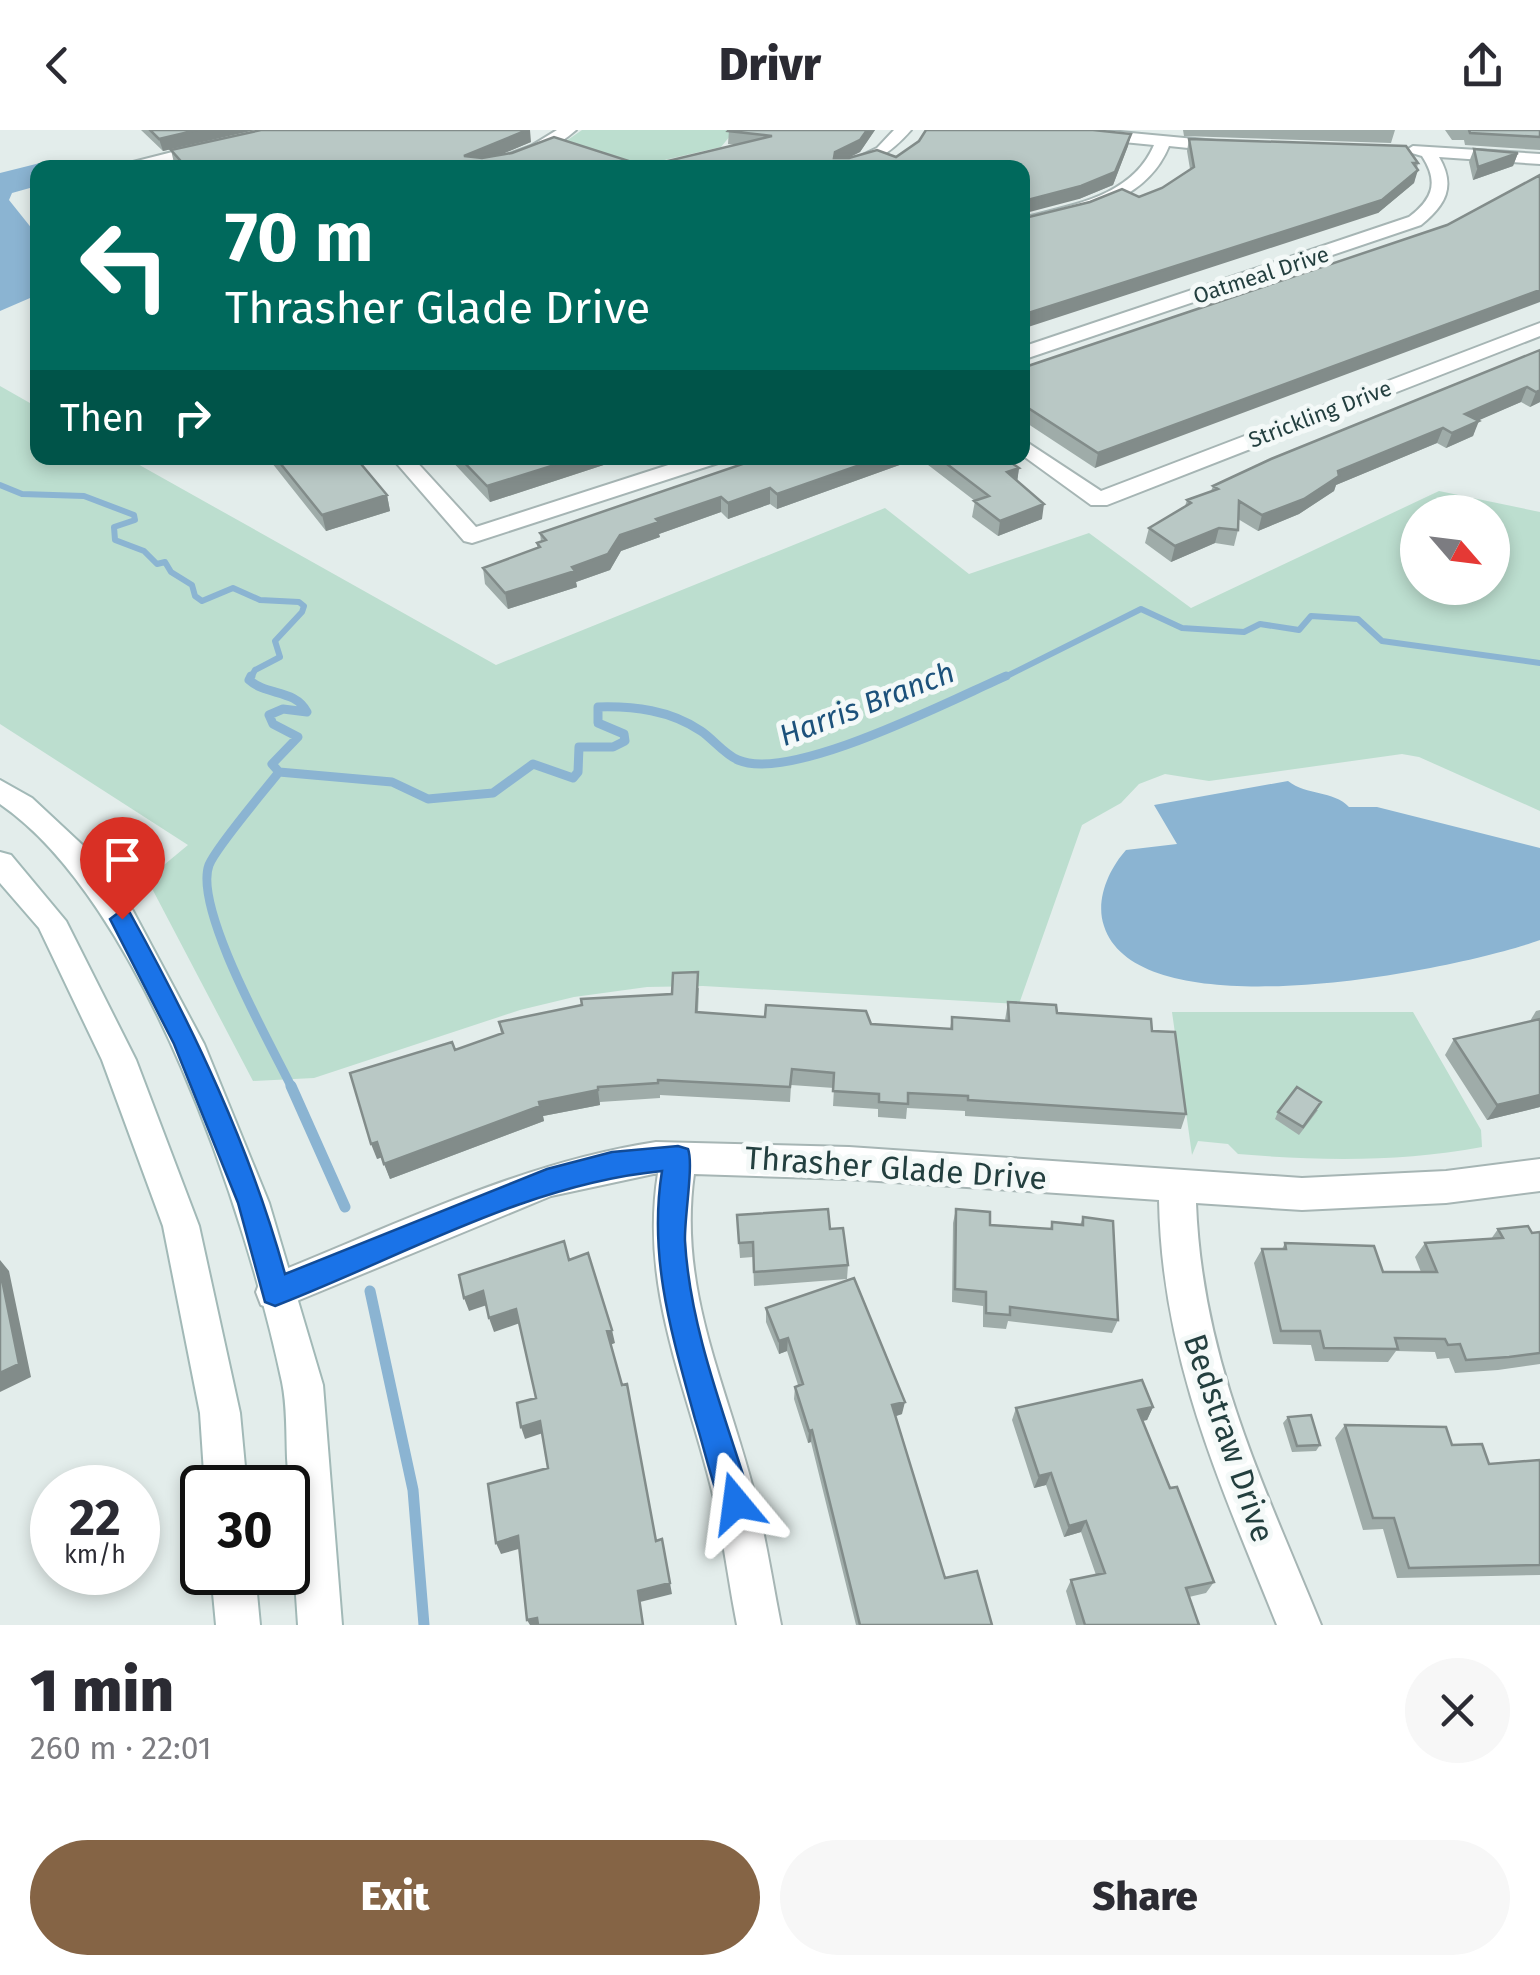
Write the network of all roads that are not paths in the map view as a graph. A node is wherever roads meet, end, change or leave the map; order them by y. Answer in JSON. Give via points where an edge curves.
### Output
{"nodes":[{"id":1,"x":568,"y":130,"type":"edge"},
{"id":2,"x":904,"y":130,"type":"edge"},
{"id":3,"x":1052,"y":130,"type":"edge"},
{"id":4,"x":237,"y":142,"type":"edge"},
{"id":5,"x":1162,"y":142,"type":"junction"},
{"id":6,"x":1246,"y":147,"type":"edge"},
{"id":7,"x":1390,"y":150,"type":"edge"},
{"id":8,"x":1426,"y":151,"type":"junction"},
{"id":9,"x":1540,"y":159,"type":"edge"},
{"id":10,"x":151,"y":160,"type":"edge"},
{"id":11,"x":502,"y":160,"type":"edge"},
{"id":12,"x":862,"y":160,"type":"edge"},
{"id":13,"x":1030,"y":220,"type":"edge"},
{"id":14,"x":1533,"y":337,"type":"edge"},
{"id":15,"x":1030,"y":351,"type":"edge"},
{"id":16,"x":1030,"y":450,"type":"edge"},
{"id":17,"x":408,"y":465,"type":"edge"},
{"id":18,"x":689,"y":465,"type":"edge"},
{"id":19,"x":0,"y":790,"type":"edge"},
{"id":20,"x":0,"y":863,"type":"edge"},
{"id":21,"x":678,"y":1158,"type":"junction"},
{"id":22,"x":1540,"y":1175,"type":"edge"},
{"id":23,"x":1177,"y":1185,"type":"junction"},
{"id":24,"x":275,"y":1292,"type":"junction"},
{"id":25,"x":224,"y":1465,"type":"edge"},
{"id":26,"x":235,"y":1595,"type":"edge"},
{"id":27,"x":238,"y":1625,"type":"edge"},
{"id":28,"x":320,"y":1625,"type":"edge"},
{"id":29,"x":759,"y":1625,"type":"edge"},
{"id":30,"x":1299,"y":1625,"type":"edge"}],
"edges":[{"from":1,"to":11,"type":"street"},
{"from":2,"to":12,"type":"street"},
{"from":3,"to":5,"type":"street"},
{"from":4,"to":10,"type":"street"},
{"from":5,"to":6,"type":"street"},
{"from":5,"to":13,"type":"street","via":[[1158,162],[1125,190]]},
{"from":7,"to":8,"type":"street"},
{"from":8,"to":9,"type":"street"},
{"from":8,"to":15,"type":"street","name":"Oatmeal Drive","via":[[1444,187],[1415,221]]},
{"from":14,"to":16,"type":"street","name":"Strickling Drive","via":[[1099,500]]},
{"from":17,"to":18,"type":"street","via":[[472,536]]},
{"from":19,"to":24,"type":"street","via":[[81,861],[122,919],[187,1044],[252,1203]]},
{"from":20,"to":25,"type":"street","via":[[51,920],[119,1060],[181,1226],[220,1413]]},
{"from":21,"to":23,"type":"street","name":"Thrasher Glade Drive"},
{"from":21,"to":24,"type":"street","name":"Thrasher Glade Drive","via":[[612,1164],[547,1181]]},
{"from":21,"to":29,"type":"street","via":[[672,1266],[736,1503]]},
{"from":22,"to":23,"type":"street","name":"Thrasher Glade Drive","via":[[1302,1194]]},
{"from":23,"to":30,"type":"street","name":"Bedstraw Drive","via":[[1188,1320],[1210,1400]]},
{"from":24,"to":28,"type":"street","via":[[303,1386]]},
{"from":26,"to":27,"type":"street"}]}
